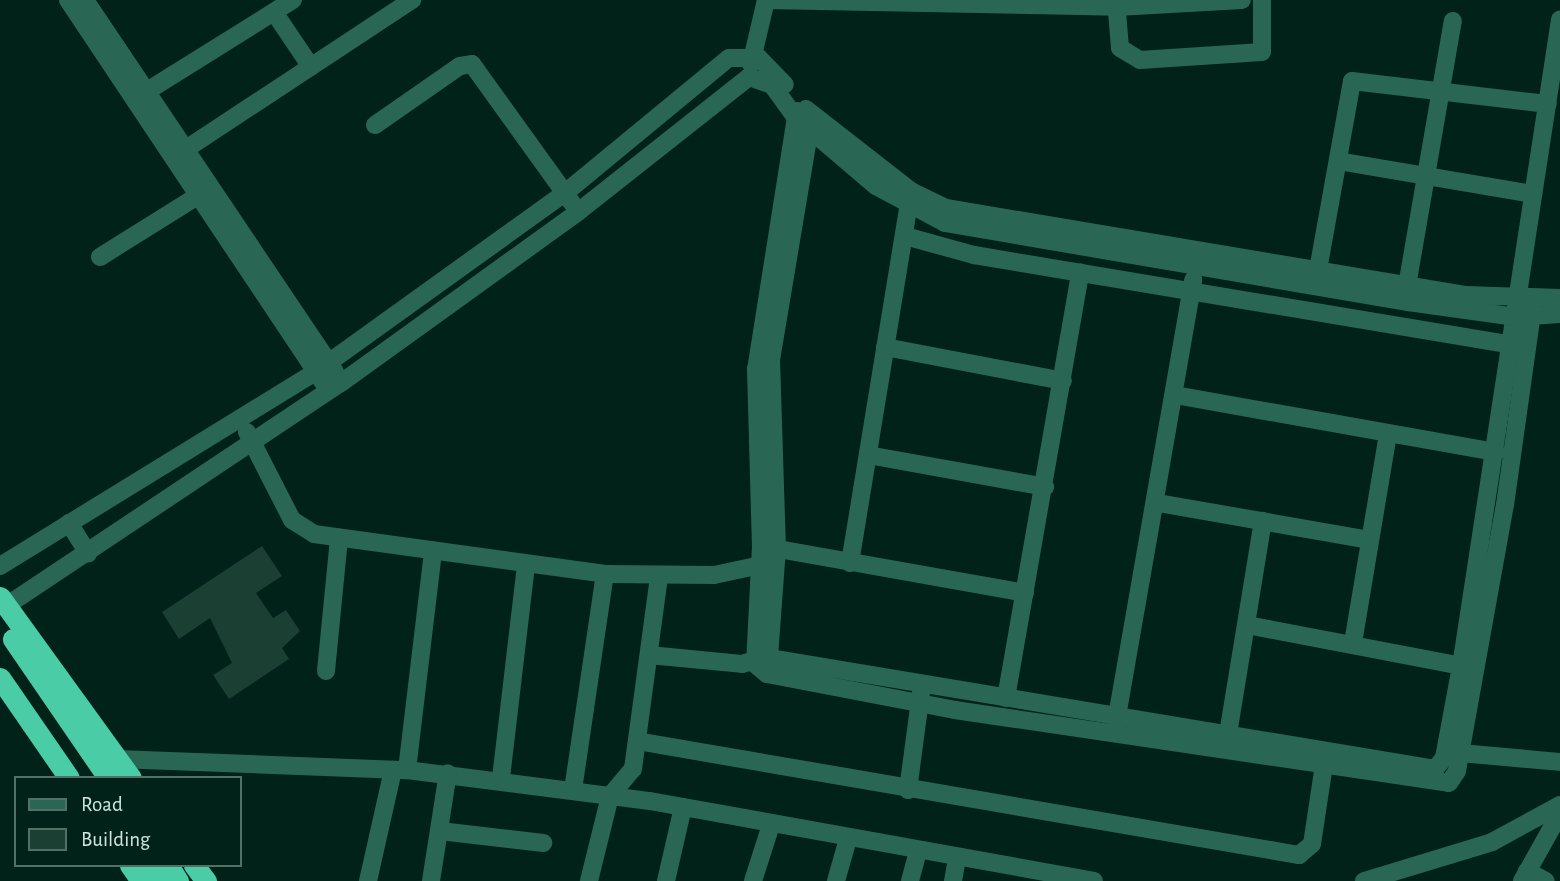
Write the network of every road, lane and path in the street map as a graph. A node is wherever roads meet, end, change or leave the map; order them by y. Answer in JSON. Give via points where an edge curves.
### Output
{"nodes":[{"id":1,"x":68,"y":0,"type":"edge"},
{"id":2,"x":85,"y":0,"type":"edge"},
{"id":3,"x":293,"y":0,"type":"edge"},
{"id":4,"x":1242,"y":0,"type":"edge"},
{"id":5,"x":1262,"y":0,"type":"edge"},
{"id":6,"x":407,"y":1,"type":"edge"},
{"id":7,"x":1116,"y":4,"type":"edge"},
{"id":8,"x":274,"y":12,"type":"junction"},
{"id":9,"x":1560,"y":20,"type":"edge"},
{"id":10,"x":1453,"y":22,"type":"dead end"},
{"id":11,"x":97,"y":30,"type":"junction"},
{"id":12,"x":753,"y":55,"type":"junction"},
{"id":13,"x":311,"y":67,"type":"junction"},
{"id":14,"x":749,"y":77,"type":"junction"},
{"id":15,"x":1442,"y":89,"type":"junction"},
{"id":16,"x":140,"y":96,"type":"junction"},
{"id":17,"x":1548,"y":104,"type":"junction"},
{"id":18,"x":804,"y":116,"type":"junction"},
{"id":19,"x":375,"y":125,"type":"dead end"},
{"id":20,"x":186,"y":149,"type":"junction"},
{"id":21,"x":1338,"y":161,"type":"junction"},
{"id":22,"x":1429,"y":177,"type":"junction"},
{"id":23,"x":207,"y":191,"type":"junction"},
{"id":24,"x":565,"y":193,"type":"junction"},
{"id":25,"x":1533,"y":194,"type":"junction"},
{"id":26,"x":910,"y":200,"type":"junction"},
{"id":27,"x":578,"y":212,"type":"junction"},
{"id":28,"x":905,"y":236,"type":"junction"},
{"id":29,"x":1196,"y":249,"type":"junction"},
{"id":30,"x":100,"y":257,"type":"dead end"},
{"id":31,"x":1195,"y":268,"type":"junction"},
{"id":32,"x":1318,"y":270,"type":"junction"},
{"id":33,"x":1080,"y":272,"type":"junction"},
{"id":34,"x":1407,"y":286,"type":"junction"},
{"id":35,"x":1192,"y":289,"type":"junction"},
{"id":36,"x":1560,"y":298,"type":"edge"},
{"id":37,"x":1525,"y":309,"type":"junction"},
{"id":38,"x":1560,"y":314,"type":"edge"},
{"id":39,"x":885,"y":346,"type":"junction"},
{"id":40,"x":1521,"y":347,"type":"junction"},
{"id":41,"x":323,"y":367,"type":"junction"},
{"id":42,"x":1063,"y":382,"type":"junction"},
{"id":43,"x":335,"y":387,"type":"junction"},
{"id":44,"x":1175,"y":395,"type":"junction"},
{"id":45,"x":240,"y":421,"type":"junction"},
{"id":46,"x":1388,"y":434,"type":"junction"},
{"id":47,"x":253,"y":440,"type":"junction"},
{"id":48,"x":1496,"y":452,"type":"junction"},
{"id":49,"x":868,"y":455,"type":"junction"},
{"id":50,"x":1045,"y":487,"type":"junction"},
{"id":51,"x":1158,"y":503,"type":"junction"},
{"id":52,"x":1263,"y":521,"type":"junction"},
{"id":53,"x":69,"y":523,"type":"junction"},
{"id":54,"x":339,"y":538,"type":"junction"},
{"id":55,"x":1369,"y":540,"type":"junction"},
{"id":56,"x":769,"y":547,"type":"junction"},
{"id":57,"x":433,"y":551,"type":"junction"},
{"id":58,"x":88,"y":553,"type":"junction"},
{"id":59,"x":850,"y":563,"type":"junction"},
{"id":60,"x":526,"y":564,"type":"junction"},
{"id":61,"x":761,"y":565,"type":"junction"},
{"id":62,"x":0,"y":566,"type":"edge"},
{"id":63,"x":605,"y":574,"type":"junction"},
{"id":64,"x":659,"y":577,"type":"junction"},
{"id":65,"x":1025,"y":593,"type":"junction"},
{"id":66,"x":2,"y":607,"type":"edge"},
{"id":67,"x":1247,"y":625,"type":"junction"},
{"id":68,"x":1353,"y":643,"type":"junction"},
{"id":69,"x":0,"y":646,"type":"edge"},
{"id":70,"x":649,"y":655,"type":"junction"},
{"id":71,"x":761,"y":659,"type":"junction"},
{"id":72,"x":1461,"y":666,"type":"junction"},
{"id":73,"x":326,"y":671,"type":"dead end"},
{"id":74,"x":0,"y":678,"type":"edge"},
{"id":75,"x":920,"y":694,"type":"junction"},
{"id":76,"x":1006,"y":698,"type":"junction"},
{"id":77,"x":1116,"y":725,"type":"junction"},
{"id":78,"x":1228,"y":734,"type":"junction"},
{"id":79,"x":638,"y":741,"type":"junction"},
{"id":80,"x":1460,"y":753,"type":"junction"},
{"id":81,"x":1324,"y":760,"type":"junction"},
{"id":82,"x":1560,"y":762,"type":"edge"},
{"id":83,"x":112,"y":768,"type":"edge"},
{"id":84,"x":1438,"y":768,"type":"junction"},
{"id":85,"x":400,"y":770,"type":"junction"},
{"id":86,"x":448,"y":773,"type":"junction"},
{"id":87,"x":68,"y":776,"type":"edge"},
{"id":88,"x":89,"y":776,"type":"edge"},
{"id":89,"x":501,"y":778,"type":"junction"},
{"id":90,"x":1452,"y":781,"type":"junction"},
{"id":91,"x":573,"y":790,"type":"junction"},
{"id":92,"x":908,"y":790,"type":"junction"},
{"id":93,"x":610,"y":796,"type":"junction"},
{"id":94,"x":1560,"y":805,"type":"edge"},
{"id":95,"x":683,"y":807,"type":"junction"},
{"id":96,"x":1560,"y":813,"type":"edge"},
{"id":97,"x":771,"y":825,"type":"junction"},
{"id":98,"x":440,"y":831,"type":"junction"},
{"id":99,"x":848,"y":838,"type":"junction"},
{"id":100,"x":543,"y":843,"type":"dead end"},
{"id":101,"x":918,"y":851,"type":"junction"},
{"id":102,"x":957,"y":859,"type":"junction"},
{"id":103,"x":1011,"y":874,"type":"edge"},
{"id":104,"x":1407,"y":874,"type":"edge"},
{"id":105,"x":1524,"y":876,"type":"edge"},
{"id":106,"x":1087,"y":880,"type":"edge"},
{"id":107,"x":368,"y":881,"type":"edge"},
{"id":108,"x":431,"y":881,"type":"edge"},
{"id":109,"x":589,"y":881,"type":"edge"},
{"id":110,"x":666,"y":881,"type":"edge"},
{"id":111,"x":752,"y":881,"type":"edge"},
{"id":112,"x":836,"y":881,"type":"edge"},
{"id":113,"x":910,"y":881,"type":"edge"},
{"id":114,"x":953,"y":881,"type":"edge"},
{"id":115,"x":1364,"y":881,"type":"edge"},
{"id":116,"x":1546,"y":881,"type":"edge"}],
"edges":[{"from":1,"to":11,"type":"street"},
{"from":2,"to":11,"type":"street"},
{"from":3,"to":8,"type":"street"},
{"from":4,"to":7,"type":"street"},
{"from":5,"to":7,"type":"street","via":[[1262,52],[1140,60],[1122,53]]},
{"from":6,"to":13,"type":"street"},
{"from":7,"to":12,"type":"street","via":[[766,0]]},
{"from":8,"to":13,"type":"street"},
{"from":8,"to":16,"type":"street"},
{"from":9,"to":17,"type":"street"},
{"from":10,"to":15,"type":"street"},
{"from":11,"to":16,"type":"street"},
{"from":12,"to":14,"type":"street"},
{"from":12,"to":18,"type":"street"},
{"from":12,"to":24,"type":"street","via":[[723,62]]},
{"from":13,"to":20,"type":"street"},
{"from":14,"to":18,"type":"street","via":[[772,85]]},
{"from":14,"to":27,"type":"street"},
{"from":15,"to":17,"type":"street"},
{"from":15,"to":21,"type":"street","via":[[1352,81]]},
{"from":15,"to":22,"type":"street"},
{"from":16,"to":20,"type":"street"},
{"from":16,"to":23,"type":"street"},
{"from":17,"to":25,"type":"street"},
{"from":18,"to":26,"type":"street"},
{"from":18,"to":56,"type":"street","via":[[771,359]]},
{"from":19,"to":24,"type":"street","via":[[460,66],[472,64]]},
{"from":20,"to":23,"type":"street"},
{"from":21,"to":22,"type":"street"},
{"from":21,"to":32,"type":"street"},
{"from":22,"to":25,"type":"street"},
{"from":22,"to":34,"type":"street"},
{"from":23,"to":30,"type":"street"},
{"from":23,"to":41,"type":"street"},
{"from":24,"to":27,"type":"street"},
{"from":24,"to":41,"type":"street"},
{"from":25,"to":37,"type":"street"},
{"from":26,"to":28,"type":"street"},
{"from":26,"to":29,"type":"street"},
{"from":26,"to":31,"type":"street","via":[[984,232]]},
{"from":27,"to":43,"type":"street"},
{"from":28,"to":33,"type":"street","via":[[944,249]]},
{"from":28,"to":39,"type":"street"},
{"from":29,"to":31,"type":"street"},
{"from":29,"to":32,"type":"street"},
{"from":31,"to":35,"type":"street"},
{"from":31,"to":37,"type":"street"},
{"from":32,"to":34,"type":"street"},
{"from":33,"to":35,"type":"street"},
{"from":33,"to":42,"type":"street"},
{"from":34,"to":37,"type":"street"},
{"from":35,"to":40,"type":"street"},
{"from":35,"to":44,"type":"street"},
{"from":36,"to":37,"type":"street"},
{"from":37,"to":38,"type":"street"},
{"from":37,"to":40,"type":"street"},
{"from":39,"to":42,"type":"street"},
{"from":39,"to":49,"type":"street"},
{"from":40,"to":48,"type":"street"},
{"from":40,"to":80,"type":"street"},
{"from":41,"to":43,"type":"street"},
{"from":41,"to":45,"type":"street"},
{"from":42,"to":50,"type":"street"},
{"from":43,"to":47,"type":"street"},
{"from":44,"to":46,"type":"street"},
{"from":44,"to":51,"type":"street"},
{"from":45,"to":47,"type":"street"},
{"from":45,"to":53,"type":"street"},
{"from":46,"to":48,"type":"street"},
{"from":46,"to":55,"type":"street"},
{"from":47,"to":54,"type":"street","via":[[292,520],[306,531]]},
{"from":47,"to":58,"type":"street"},
{"from":48,"to":72,"type":"street"},
{"from":49,"to":50,"type":"street"},
{"from":49,"to":59,"type":"street"},
{"from":50,"to":65,"type":"street"},
{"from":51,"to":52,"type":"street"},
{"from":51,"to":77,"type":"street"},
{"from":52,"to":55,"type":"street"},
{"from":52,"to":67,"type":"street"},
{"from":53,"to":58,"type":"street"},
{"from":53,"to":62,"type":"street"},
{"from":54,"to":57,"type":"street"},
{"from":54,"to":73,"type":"street"},
{"from":55,"to":68,"type":"street"},
{"from":56,"to":59,"type":"street"},
{"from":56,"to":61,"type":"street"},
{"from":56,"to":71,"type":"street"},
{"from":57,"to":60,"type":"street"},
{"from":57,"to":85,"type":"street"},
{"from":58,"to":66,"type":"street"},
{"from":59,"to":65,"type":"street"},
{"from":60,"to":63,"type":"street"},
{"from":60,"to":89,"type":"street"},
{"from":61,"to":64,"type":"street"},
{"from":61,"to":71,"type":"street"},
{"from":63,"to":64,"type":"street"},
{"from":63,"to":91,"type":"street"},
{"from":64,"to":70,"type":"street"},
{"from":65,"to":76,"type":"street"},
{"from":66,"to":83,"type":"highway"},
{"from":67,"to":68,"type":"street"},
{"from":67,"to":78,"type":"street"},
{"from":68,"to":72,"type":"street"},
{"from":69,"to":88,"type":"highway"},
{"from":70,"to":71,"type":"street"},
{"from":70,"to":79,"type":"street"},
{"from":71,"to":75,"type":"street"},
{"from":72,"to":84,"type":"street"},
{"from":74,"to":87,"type":"highway"},
{"from":75,"to":76,"type":"street"},
{"from":75,"to":77,"type":"street"},
{"from":75,"to":92,"type":"street"},
{"from":76,"to":77,"type":"street"},
{"from":77,"to":78,"type":"street"},
{"from":77,"to":81,"type":"street"},
{"from":78,"to":81,"type":"street"},
{"from":79,"to":92,"type":"street"},
{"from":79,"to":93,"type":"street","via":[[631,771]]},
{"from":80,"to":82,"type":"street"},
{"from":80,"to":90,"type":"street"},
{"from":81,"to":84,"type":"street"},
{"from":81,"to":90,"type":"street","via":[[1436,785]]},
{"from":81,"to":92,"type":"street","via":[[1312,844],[1298,855]]},
{"from":83,"to":85,"type":"street"},
{"from":84,"to":90,"type":"street"},
{"from":85,"to":86,"type":"street"},
{"from":85,"to":107,"type":"street"},
{"from":86,"to":89,"type":"street"},
{"from":86,"to":98,"type":"street"},
{"from":89,"to":91,"type":"street"},
{"from":91,"to":93,"type":"street"},
{"from":93,"to":95,"type":"street"},
{"from":93,"to":109,"type":"street"},
{"from":94,"to":104,"type":"street","via":[[1492,842]]},
{"from":95,"to":97,"type":"street"},
{"from":95,"to":110,"type":"street"},
{"from":96,"to":105,"type":"street"},
{"from":97,"to":99,"type":"street"},
{"from":97,"to":111,"type":"street"},
{"from":98,"to":100,"type":"street"},
{"from":98,"to":108,"type":"street"},
{"from":99,"to":101,"type":"street"},
{"from":99,"to":112,"type":"street"},
{"from":101,"to":102,"type":"street"},
{"from":101,"to":113,"type":"street"},
{"from":102,"to":103,"type":"street"},
{"from":102,"to":114,"type":"street"},
{"from":103,"to":106,"type":"street"},
{"from":104,"to":115,"type":"street"},
{"from":105,"to":116,"type":"street"}]}
